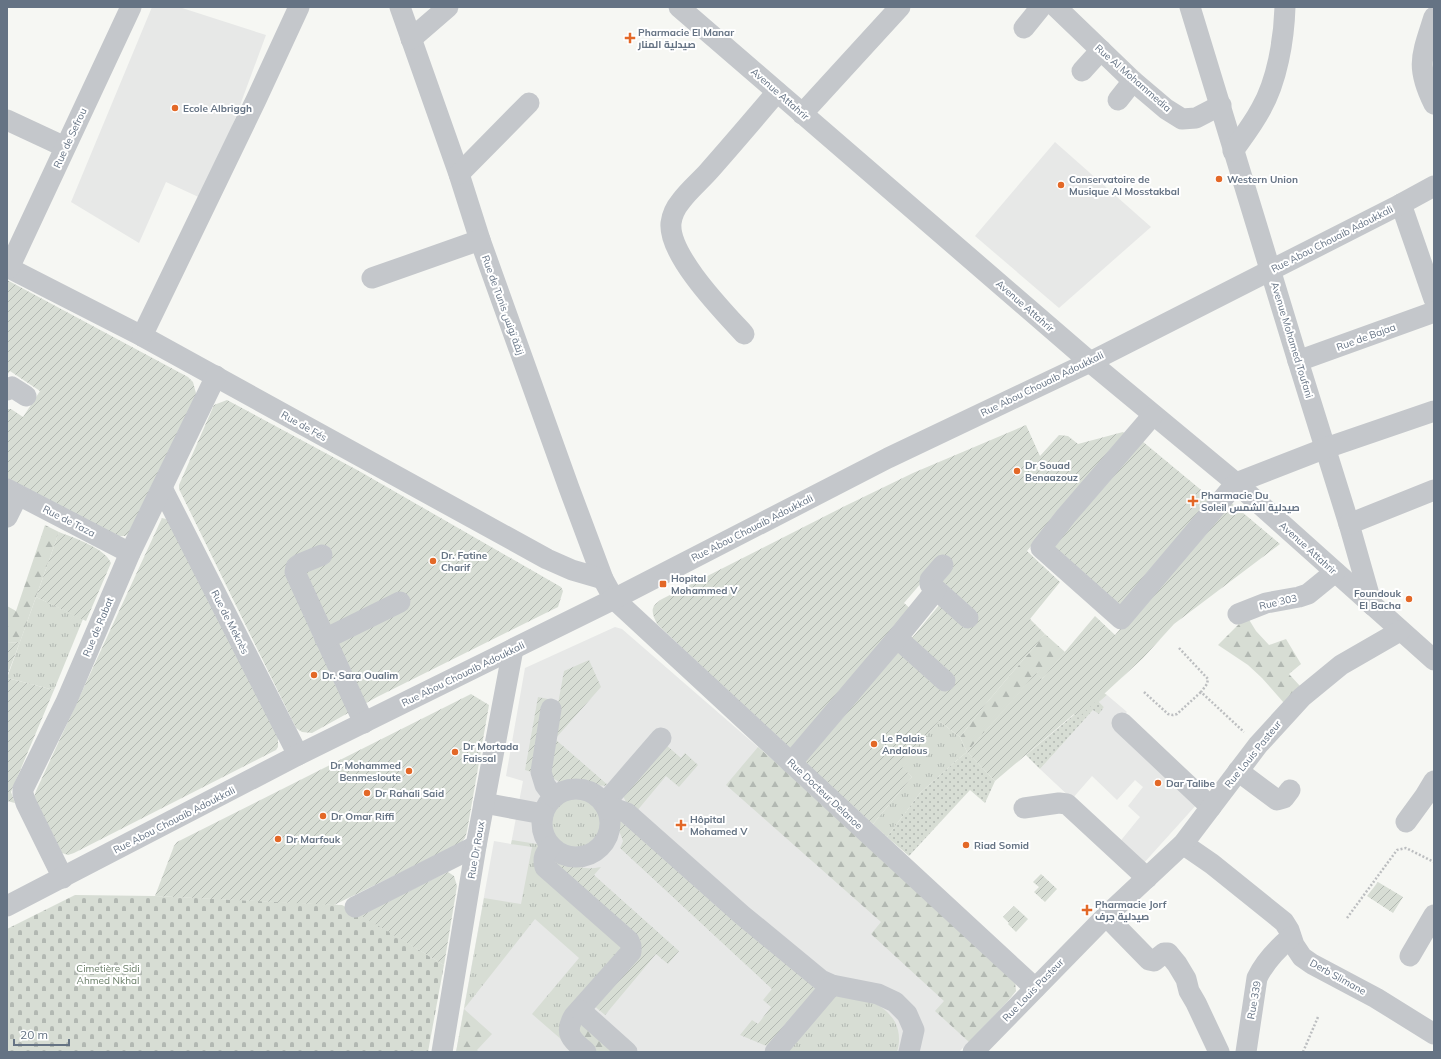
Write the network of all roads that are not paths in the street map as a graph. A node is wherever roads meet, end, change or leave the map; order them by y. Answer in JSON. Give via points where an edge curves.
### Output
{"nodes":[{"id":1,"x":131,"y":7,"type":"edge"},
{"id":2,"x":299,"y":7,"type":"edge"},
{"id":3,"x":400,"y":7,"type":"edge"},
{"id":4,"x":448,"y":7,"type":"edge"},
{"id":5,"x":679,"y":7,"type":"edge"},
{"id":6,"x":900,"y":7,"type":"edge"},
{"id":7,"x":1041,"y":7,"type":"edge"},
{"id":8,"x":1056,"y":7,"type":"edge"},
{"id":9,"x":1190,"y":7,"type":"edge"},
{"id":10,"x":1285,"y":7,"type":"edge"},
{"id":11,"x":1434,"y":17,"type":"edge"},
{"id":12,"x":1024,"y":28,"type":"dead end"},
{"id":13,"x":411,"y":39,"type":"junction"},
{"id":14,"x":1101,"y":50,"type":"junction"},
{"id":15,"x":1082,"y":71,"type":"dead end"},
{"id":16,"x":1133,"y":81,"type":"junction"},
{"id":17,"x":777,"y":92,"type":"junction"},
{"id":18,"x":1118,"y":100,"type":"dead end"},
{"id":19,"x":529,"y":103,"type":"dead end"},
{"id":20,"x":1434,"y":104,"type":"edge"},
{"id":21,"x":1221,"y":105,"type":"junction"},
{"id":22,"x":802,"y":114,"type":"junction"},
{"id":23,"x":7,"y":120,"type":"edge"},
{"id":24,"x":65,"y":147,"type":"junction"},
{"id":25,"x":1233,"y":151,"type":"junction"},
{"id":26,"x":459,"y":174,"type":"junction"},
{"id":27,"x":1434,"y":186,"type":"edge"},
{"id":28,"x":1401,"y":204,"type":"junction"},
{"id":29,"x":480,"y":240,"type":"junction"},
{"id":30,"x":8,"y":267,"type":"edge"},
{"id":31,"x":1271,"y":270,"type":"junction"},
{"id":32,"x":372,"y":278,"type":"dead end"},
{"id":33,"x":1434,"y":299,"type":"edge"},
{"id":34,"x":1434,"y":312,"type":"edge"},
{"id":35,"x":744,"y":334,"type":"dead end"},
{"id":36,"x":142,"y":336,"type":"junction"},
{"id":37,"x":1090,"y":362,"type":"junction"},
{"id":38,"x":1298,"y":362,"type":"junction"},
{"id":39,"x":216,"y":376,"type":"junction"},
{"id":40,"x":1434,"y":412,"type":"edge"},
{"id":41,"x":1153,"y":415,"type":"junction"},
{"id":42,"x":1326,"y":448,"type":"junction"},
{"id":43,"x":1236,"y":483,"type":"junction"},
{"id":44,"x":162,"y":488,"type":"junction"},
{"id":45,"x":1434,"y":490,"type":"edge"},
{"id":46,"x":12,"y":492,"type":"edge"},
{"id":47,"x":7,"y":517,"type":"edge"},
{"id":48,"x":1349,"y":524,"type":"junction"},
{"id":49,"x":130,"y":553,"type":"junction"},
{"id":50,"x":322,"y":555,"type":"dead end"},
{"id":51,"x":943,"y":565,"type":"dead end"},
{"id":52,"x":1335,"y":572,"type":"junction"},
{"id":53,"x":603,"y":579,"type":"junction"},
{"id":54,"x":936,"y":590,"type":"junction"},
{"id":55,"x":614,"y":599,"type":"junction"},
{"id":56,"x":400,"y":602,"type":"dead end"},
{"id":57,"x":1372,"y":605,"type":"junction"},
{"id":58,"x":1238,"y":614,"type":"dead end"},
{"id":59,"x":968,"y":618,"type":"dead end"},
{"id":60,"x":1400,"y":631,"type":"junction"},
{"id":61,"x":897,"y":638,"type":"junction"},
{"id":62,"x":325,"y":639,"type":"junction"},
{"id":63,"x":513,"y":649,"type":"junction"},
{"id":64,"x":1434,"y":660,"type":"edge"},
{"id":65,"x":945,"y":681,"type":"dead end"},
{"id":66,"x":551,"y":709,"type":"dead end"},
{"id":67,"x":364,"y":723,"type":"junction"},
{"id":68,"x":1122,"y":723,"type":"dead end"},
{"id":69,"x":661,"y":738,"type":"dead end"},
{"id":70,"x":298,"y":755,"type":"junction"},
{"id":71,"x":791,"y":763,"type":"junction"},
{"id":72,"x":1238,"y":771,"type":"junction"},
{"id":73,"x":1434,"y":780,"type":"edge"},
{"id":74,"x":1290,"y":790,"type":"dead end"},
{"id":75,"x":554,"y":797,"type":"junction"},
{"id":76,"x":484,"y":803,"type":"junction"},
{"id":77,"x":605,"y":806,"type":"junction"},
{"id":78,"x":1211,"y":807,"type":"junction"},
{"id":79,"x":1024,"y":808,"type":"dead end"},
{"id":80,"x":543,"y":814,"type":"junction"},
{"id":81,"x":1406,"y":822,"type":"dead end"},
{"id":82,"x":1183,"y":844,"type":"junction"},
{"id":83,"x":476,"y":846,"type":"junction"},
{"id":84,"x":551,"y":846,"type":"junction"},
{"id":85,"x":63,"y":878,"type":"junction"},
{"id":86,"x":1147,"y":878,"type":"junction"},
{"id":87,"x":7,"y":906,"type":"edge"},
{"id":88,"x":355,"y":907,"type":"dead end"},
{"id":89,"x":1434,"y":915,"type":"edge"},
{"id":90,"x":1106,"y":916,"type":"junction"},
{"id":91,"x":1291,"y":937,"type":"junction"},
{"id":92,"x":1410,"y":956,"type":"dead end"},
{"id":93,"x":832,"y":985,"type":"junction"},
{"id":94,"x":1035,"y":988,"type":"junction"},
{"id":95,"x":575,"y":1016,"type":"junction"},
{"id":96,"x":1434,"y":1034,"type":"edge"},
{"id":97,"x":442,"y":1052,"type":"edge"},
{"id":98,"x":586,"y":1052,"type":"edge"},
{"id":99,"x":627,"y":1052,"type":"edge"},
{"id":100,"x":775,"y":1052,"type":"edge"},
{"id":101,"x":909,"y":1052,"type":"edge"},
{"id":102,"x":973,"y":1052,"type":"edge"},
{"id":103,"x":1219,"y":1052,"type":"edge"},
{"id":104,"x":1246,"y":1052,"type":"edge"}],
"edges":[{"from":1,"to":24,"type":"street","name":"Rue de Sefrou"},
{"from":2,"to":36,"type":"street"},
{"from":3,"to":13,"type":"street","name":"Rue de Tunis زنقة تونس"},
{"from":4,"to":13,"type":"street"},
{"from":5,"to":17,"type":"street","name":"Avenue Attahrir"},
{"from":6,"to":22,"type":"street"},
{"from":7,"to":12,"type":"street"},
{"from":8,"to":14,"type":"street","name":"Rue Al Mohammedia"},
{"from":9,"to":21,"type":"street","name":"Avenue Mohamed Toufani"},
{"from":10,"to":25,"type":"street","via":[[1279,55],[1272,84],[1261,109]]},
{"from":11,"to":20,"type":"street","via":[[1422,54],[1421,67]]},
{"from":13,"to":26,"type":"street","name":"Rue de Tunis زنقة تونس"},
{"from":14,"to":15,"type":"street"},
{"from":14,"to":16,"type":"street","name":"Rue Al Mohammedia"},
{"from":16,"to":18,"type":"street"},
{"from":16,"to":21,"type":"street","name":"Rue Al Mohammedia","via":[[1166,110],[1182,119],[1196,118]]},
{"from":17,"to":22,"type":"street","name":"Avenue Attahrir"},
{"from":17,"to":35,"type":"street","via":[[681,201],[671,223],[672,235],[680,255],[719,307]]},
{"from":19,"to":26,"type":"street"},
{"from":21,"to":25,"type":"street","name":"Avenue Mohamed Toufani"},
{"from":22,"to":37,"type":"street","name":"Avenue Attahrir"},
{"from":23,"to":24,"type":"street"},
{"from":24,"to":30,"type":"street","name":"Rue de Sefrou"},
{"from":25,"to":31,"type":"street","name":"Avenue Mohamed Toufani"},
{"from":26,"to":29,"type":"street","name":"Rue de Tunis زنقة تونس"},
{"from":27,"to":28,"type":"street","name":"Rue Abou Chouaib Adoukkali"},
{"from":28,"to":31,"type":"street","name":"Rue Abou Chouaib Adoukkali"},
{"from":28,"to":33,"type":"street"},
{"from":29,"to":32,"type":"street"},
{"from":29,"to":53,"type":"street","name":"Rue de Tunis زنقة تونس"},
{"from":30,"to":36,"type":"street","name":"Rue de Fés"},
{"from":31,"to":37,"type":"street","name":"Rue Abou Chouaib Adoukkali"},
{"from":31,"to":38,"type":"street","name":"Avenue Mohamed Toufani"},
{"from":34,"to":38,"type":"street","name":"Rue de Bajaa"},
{"from":36,"to":39,"type":"street","name":"Rue de Fés"},
{"from":37,"to":41,"type":"street","name":"Avenue Attahrir"},
{"from":37,"to":55,"type":"street","name":"Rue Abou Chouaib Adoukkali","via":[[888,458]]},
{"from":38,"to":42,"type":"street","name":"Avenue Mohamed Toufani"},
{"from":39,"to":44,"type":"street","name":"Rue de Rabat"},
{"from":39,"to":53,"type":"street","name":"Rue de Fés","via":[[547,559]]},
{"from":40,"to":42,"type":"street"},
{"from":41,"to":43,"type":"street","name":"Avenue Attahrir"},
{"from":41,"to":43,"type":"street","via":[[1041,548],[1121,619]]},
{"from":42,"to":43,"type":"street"},
{"from":42,"to":48,"type":"street","name":"Avenue Mohamed Toufani"},
{"from":43,"to":52,"type":"street","name":"Avenue Attahrir"},
{"from":44,"to":49,"type":"street","name":"Rue de Rabat"},
{"from":44,"to":70,"type":"street","name":"Rue de Meknès"},
{"from":45,"to":48,"type":"street"},
{"from":46,"to":47,"type":"street"},
{"from":46,"to":49,"type":"street","name":"Rue de Taza"},
{"from":48,"to":57,"type":"street","name":"Avenue Mohamed Toufani"},
{"from":49,"to":85,"type":"street","name":"Rue de Rabat","via":[[66,702],[23,788],[26,803]]},
{"from":50,"to":62,"type":"street","via":[[300,564],[295,572]]},
{"from":51,"to":54,"type":"street","via":[[930,580],[930,584]]},
{"from":52,"to":57,"type":"street","name":"Avenue Attahrir"},
{"from":52,"to":58,"type":"street","name":"Rue 303","via":[[1308,594],[1266,602]]},
{"from":53,"to":55,"type":"street","name":"Rue de Tunis زنقة تونس"},
{"from":54,"to":59,"type":"street"},
{"from":54,"to":61,"type":"street"},
{"from":55,"to":63,"type":"street","name":"Rue Abou Chouaib Adoukkali"},
{"from":55,"to":71,"type":"street","name":"Rue Docteur Delanoe"},
{"from":56,"to":62,"type":"street"},
{"from":57,"to":60,"type":"street","name":"Avenue Attahrir"},
{"from":60,"to":64,"type":"street","name":"Avenue Attahrir"},
{"from":60,"to":72,"type":"street","name":"Rue Louis Pasteur","via":[[1335,669],[1302,697]]},
{"from":61,"to":65,"type":"street"},
{"from":61,"to":71,"type":"street"},
{"from":62,"to":67,"type":"street"},
{"from":63,"to":67,"type":"street","name":"Rue Abou Chouaib Adoukkali"},
{"from":63,"to":76,"type":"street","name":"Rue Dr Roux"},
{"from":66,"to":75,"type":"street","via":[[542,772],[546,785]]},
{"from":67,"to":70,"type":"street","name":"Rue Abou Chouaib Adoukkali"},
{"from":68,"to":78,"type":"street"},
{"from":69,"to":77,"type":"street"},
{"from":70,"to":85,"type":"street","name":"Rue Abou Chouaib Adoukkali"},
{"from":71,"to":94,"type":"street","name":"Rue Docteur Delanoe"},
{"from":72,"to":74,"type":"street","via":[[1277,800],[1284,798]]},
{"from":72,"to":78,"type":"street","name":"Rue Louis Pasteur"},
{"from":73,"to":81,"type":"street"},
{"from":75,"to":77,"type":"street","via":[[570,789],[581,789],[592,792]]},
{"from":75,"to":80,"type":"street"},
{"from":76,"to":80,"type":"street"},
{"from":76,"to":83,"type":"street","name":"Rue Dr Roux"},
{"from":77,"to":84,"type":"street","via":[[610,820],[609,831],[597,849],[587,855],[576,857],[565,855]]},
{"from":77,"to":93,"type":"street","via":[[627,813],[742,915],[821,980]]},
{"from":78,"to":82,"type":"street","name":"Rue Louis Pasteur"},
{"from":79,"to":86,"type":"street","via":[[1067,804]]},
{"from":80,"to":84,"type":"street","via":[[543,830]]},
{"from":82,"to":86,"type":"street","name":"Rue Louis Pasteur"},
{"from":82,"to":91,"type":"street","name":"Derb Slimane","via":[[1284,922]]},
{"from":83,"to":88,"type":"street"},
{"from":83,"to":97,"type":"street","name":"Rue Dr Roux"},
{"from":84,"to":95,"type":"street","via":[[544,856],[545,867],[629,941],[631,946],[631,952]]},
{"from":85,"to":87,"type":"street","name":"Rue Abou Chouaib Adoukkali"},
{"from":86,"to":90,"type":"street","name":"Rue Louis Pasteur"},
{"from":89,"to":92,"type":"street"},
{"from":90,"to":94,"type":"street","name":"Rue Louis Pasteur"},
{"from":90,"to":103,"type":"street","via":[[1149,960],[1154,961],[1168,952],[1178,964]]},
{"from":91,"to":96,"type":"street","name":"Derb Slimane","via":[[1302,957],[1312,964],[1376,998]]},
{"from":91,"to":104,"type":"street","name":"Rue 339","via":[[1278,948],[1257,978]]},
{"from":93,"to":100,"type":"street"},
{"from":93,"to":101,"type":"street","via":[[878,994],[895,1002],[907,1014],[914,1030]]},
{"from":94,"to":102,"type":"street","name":"Rue Louis Pasteur"},
{"from":95,"to":98,"type":"street","via":[[569,1028],[570,1036]]},
{"from":95,"to":99,"type":"street"}]}
